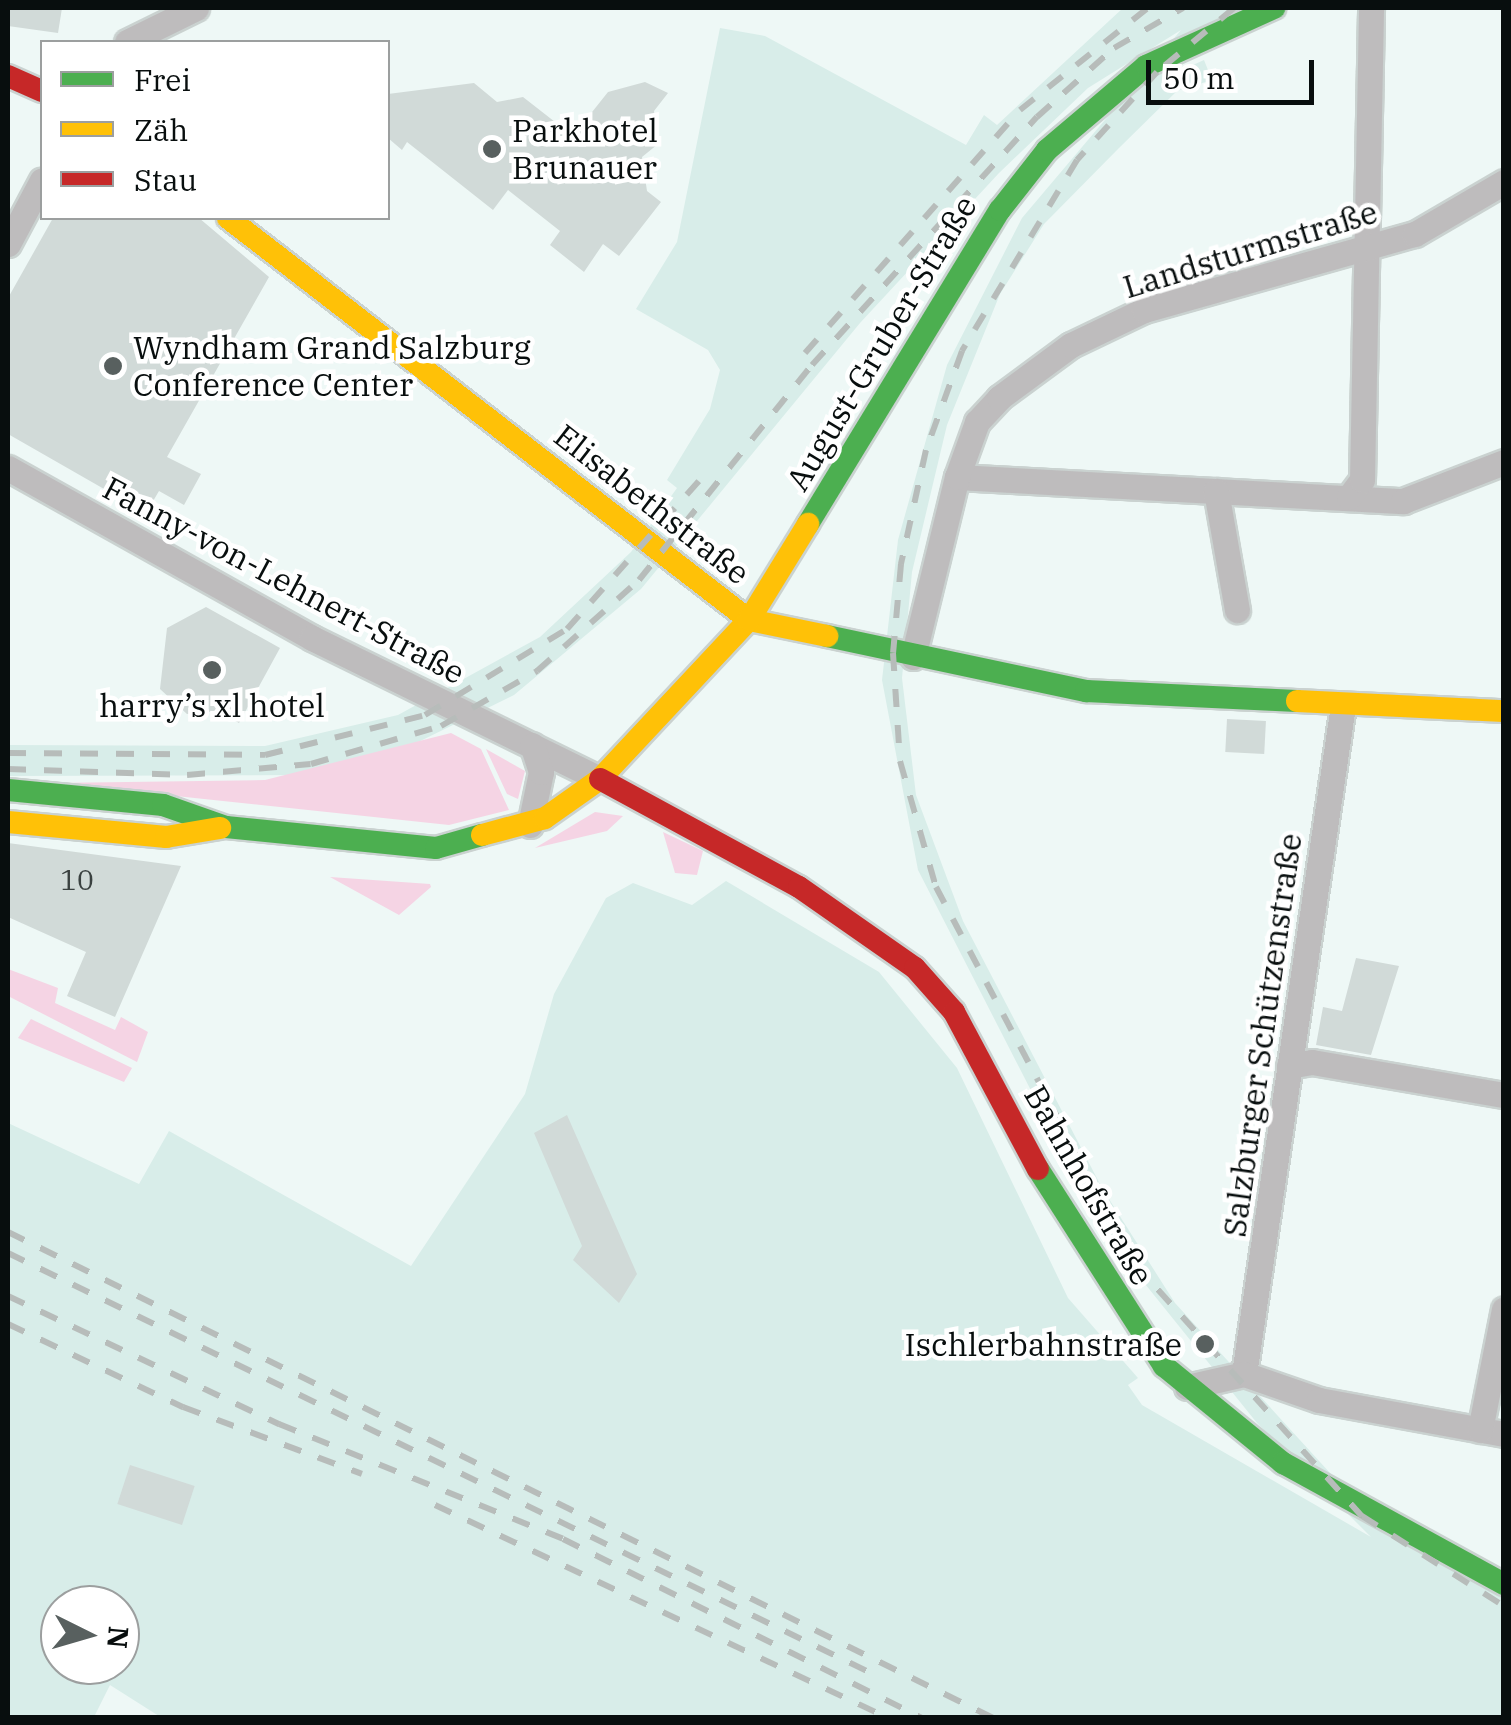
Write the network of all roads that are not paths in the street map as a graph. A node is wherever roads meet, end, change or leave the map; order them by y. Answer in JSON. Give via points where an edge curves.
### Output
{"nodes":[{"id":1,"x":196,"y":8,"type":"edge"},
{"id":2,"x":1274,"y":8,"type":"edge"},
{"id":3,"x":1370,"y":8,"type":"edge"},
{"id":4,"x":130,"y":40,"type":"edge"},
{"id":5,"x":8,"y":76,"type":"edge"},
{"id":6,"x":40,"y":90,"type":"edge"},
{"id":7,"x":1504,"y":182,"type":"edge"},
{"id":8,"x":40,"y":184,"type":"edge"},
{"id":9,"x":231,"y":220,"type":"edge"},
{"id":10,"x":8,"y":244,"type":"edge"},
{"id":11,"x":1367,"y":248,"type":"junction"},
{"id":12,"x":1504,"y":462,"type":"edge"},
{"id":13,"x":8,"y":468,"type":"edge"},
{"id":14,"x":957,"y":477,"type":"junction"},
{"id":15,"x":1216,"y":491,"type":"junction"},
{"id":16,"x":1349,"y":497,"type":"junction"},
{"id":17,"x":1237,"y":610,"type":"dead end"},
{"id":18,"x":749,"y":620,"type":"junction"},
{"id":19,"x":913,"y":657,"type":"junction"},
{"id":20,"x":1343,"y":704,"type":"junction"},
{"id":21,"x":1504,"y":711,"type":"edge"},
{"id":22,"x":532,"y":745,"type":"junction"},
{"id":23,"x":600,"y":779,"type":"junction"},
{"id":24,"x":8,"y":790,"type":"edge"},
{"id":25,"x":8,"y":822,"type":"edge"},
{"id":26,"x":530,"y":825,"type":"junction"},
{"id":27,"x":226,"y":828,"type":"junction"},
{"id":28,"x":848,"y":917,"type":"joint"},
{"id":29,"x":1289,"y":1066,"type":"junction"},
{"id":30,"x":1504,"y":1095,"type":"edge"},
{"id":31,"x":1504,"y":1309,"type":"edge"},
{"id":32,"x":1240,"y":1378,"type":"junction"},
{"id":33,"x":1187,"y":1387,"type":"junction"},
{"id":34,"x":1229,"y":1427,"type":"junction"},
{"id":35,"x":1491,"y":1432,"type":"edge"},
{"id":36,"x":1504,"y":1584,"type":"edge"}],
"edges":[{"from":1,"to":4,"type":"street"},
{"from":2,"to":18,"type":"street","name":"August-Gruber-Straße","via":[[1146,66],[1047,150],[1000,210]]},
{"from":3,"to":11,"type":"street"},
{"from":5,"to":6,"type":"street"},
{"from":7,"to":11,"type":"street","name":"Landsturmstraße","via":[[1415,234]]},
{"from":8,"to":10,"type":"street"},
{"from":9,"to":18,"type":"street","name":"Elisabethstraße"},
{"from":11,"to":14,"type":"street","name":"Landsturmstraße","via":[[1144,310],[1071,345],[991,404]]},
{"from":11,"to":16,"type":"street","via":[[1362,480]]},
{"from":12,"to":16,"type":"street","via":[[1403,501]]},
{"from":13,"to":22,"type":"street","name":"Fanny-von-Lehnert-Straße","via":[[312,638]]},
{"from":14,"to":15,"type":"street"},
{"from":14,"to":19,"type":"street","name":"Landsturmstraße"},
{"from":15,"to":16,"type":"street"},
{"from":15,"to":17,"type":"street"},
{"from":18,"to":19,"type":"street","name":"Elisabethstraße"},
{"from":18,"to":23,"type":"street","name":"August-Gruber-Straße"},
{"from":19,"to":20,"type":"street","name":"Elisabethstraße","via":[[1086,691]]},
{"from":20,"to":21,"type":"street","name":"Elisabethstraße"},
{"from":20,"to":29,"type":"street","name":"Salzburger Schützenstraße"},
{"from":22,"to":23,"type":"street","name":"Fanny-von-Lehnert-Straße"},
{"from":22,"to":26,"type":"street","via":[[541,772]]},
{"from":23,"to":26,"type":"street","name":"August-Gruber-Straße"},
{"from":23,"to":28,"type":"street","name":"Fanny-von-Lehnert-Straße"},
{"from":24,"to":27,"type":"street","via":[[163,804]]},
{"from":25,"to":27,"type":"street","via":[[166,837]]},
{"from":26,"to":27,"type":"street","name":"August-Gruber-Straße","via":[[436,848]]},
{"from":28,"to":33,"type":"street","name":"Bahnhofstraße","via":[[941,994],[1069,1227]]},
{"from":29,"to":30,"type":"street","via":[[1312,1062]]},
{"from":29,"to":32,"type":"street","name":"Salzburger Schützenstraße"},
{"from":31,"to":35,"type":"street"},
{"from":32,"to":33,"type":"street"},
{"from":32,"to":34,"type":"street","name":"Salzburger Schützenstraße"},
{"from":32,"to":35,"type":"street"},
{"from":33,"to":34,"type":"street","name":"Bahnhofstraße"},
{"from":34,"to":36,"type":"street","name":"Bahnhofstraße"}]}
